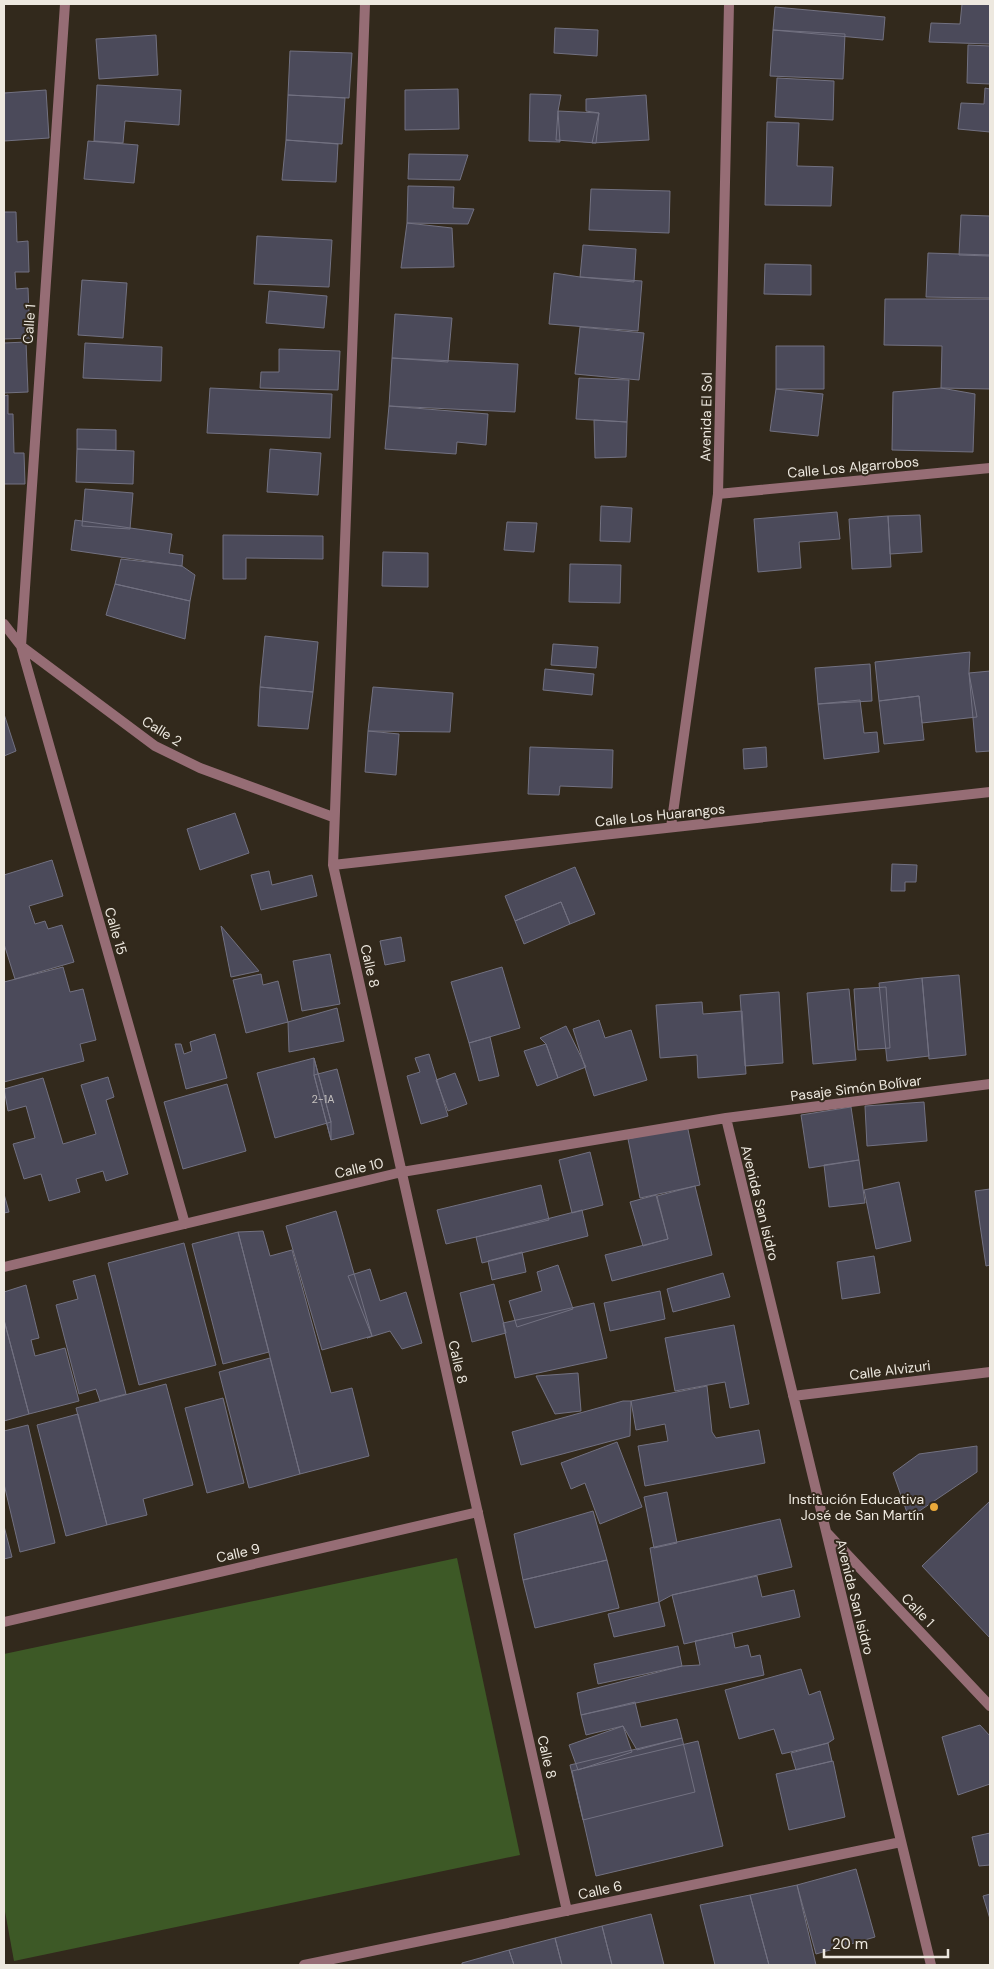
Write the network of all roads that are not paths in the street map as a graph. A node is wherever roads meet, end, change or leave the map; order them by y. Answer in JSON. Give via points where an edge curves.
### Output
{"nodes":[{"id":1,"x":65,"y":4,"type":"edge"},
{"id":2,"x":365,"y":4,"type":"edge"},
{"id":3,"x":730,"y":4,"type":"edge"},
{"id":4,"x":990,"y":468,"type":"edge"},
{"id":5,"x":718,"y":494,"type":"junction"},
{"id":6,"x":4,"y":624,"type":"edge"},
{"id":7,"x":20,"y":646,"type":"junction"},
{"id":8,"x":990,"y":792,"type":"edge"},
{"id":9,"x":333,"y":817,"type":"junction"},
{"id":10,"x":671,"y":827,"type":"junction"},
{"id":11,"x":333,"y":865,"type":"junction"},
{"id":12,"x":990,"y":1084,"type":"edge"},
{"id":13,"x":726,"y":1118,"type":"junction"},
{"id":14,"x":402,"y":1172,"type":"junction"},
{"id":15,"x":185,"y":1224,"type":"junction"},
{"id":16,"x":4,"y":1267,"type":"edge"},
{"id":17,"x":990,"y":1372,"type":"edge"},
{"id":18,"x":793,"y":1396,"type":"junction"},
{"id":19,"x":478,"y":1512,"type":"junction"},
{"id":20,"x":826,"y":1533,"type":"junction"},
{"id":21,"x":4,"y":1622,"type":"edge"},
{"id":22,"x":990,"y":1706,"type":"edge"},
{"id":23,"x":901,"y":1842,"type":"junction"},
{"id":24,"x":567,"y":1911,"type":"junction"},
{"id":25,"x":304,"y":1965,"type":"edge"},
{"id":26,"x":930,"y":1965,"type":"edge"}],
"edges":[{"from":1,"to":7,"type":"street","name":"Calle 1"},
{"from":2,"to":9,"type":"street","name":"Calle 8"},
{"from":3,"to":5,"type":"street","name":"Avenida El Sol"},
{"from":4,"to":5,"type":"street","name":"Calle Los Algarrobos"},
{"from":5,"to":10,"type":"street","name":"Avenida El Sol"},
{"from":6,"to":7,"type":"street","name":"Calle 2"},
{"from":7,"to":9,"type":"street","name":"Calle 2","via":[[155,746],[200,768]]},
{"from":7,"to":15,"type":"street","name":"Calle 15"},
{"from":8,"to":10,"type":"street","name":"Calle Los Huarangos"},
{"from":9,"to":11,"type":"street","name":"Calle 8"},
{"from":10,"to":11,"type":"street","name":"Calle Los Huarangos"},
{"from":11,"to":14,"type":"street","name":"Calle 8"},
{"from":12,"to":13,"type":"street","name":"Pasaje Simón Bolívar"},
{"from":13,"to":14,"type":"street","name":"Calle 10"},
{"from":13,"to":18,"type":"street","name":"Avenida San Isidro"},
{"from":14,"to":15,"type":"street","name":"Calle 10"},
{"from":14,"to":19,"type":"street","name":"Calle 8"},
{"from":15,"to":16,"type":"street","name":"Calle 10"},
{"from":17,"to":18,"type":"street","name":"Calle Alvizuri"},
{"from":18,"to":20,"type":"street","name":"Avenida San Isidro"},
{"from":19,"to":21,"type":"street","name":"Calle 9"},
{"from":19,"to":24,"type":"street","name":"Calle 8"},
{"from":20,"to":22,"type":"street","name":"Calle 1"},
{"from":20,"to":23,"type":"street","name":"Avenida San Isidro"},
{"from":23,"to":24,"type":"street","name":"Calle 6"},
{"from":23,"to":26,"type":"street","name":"Avenida San Isidro"},
{"from":24,"to":25,"type":"street","name":"Calle 6"}]}
